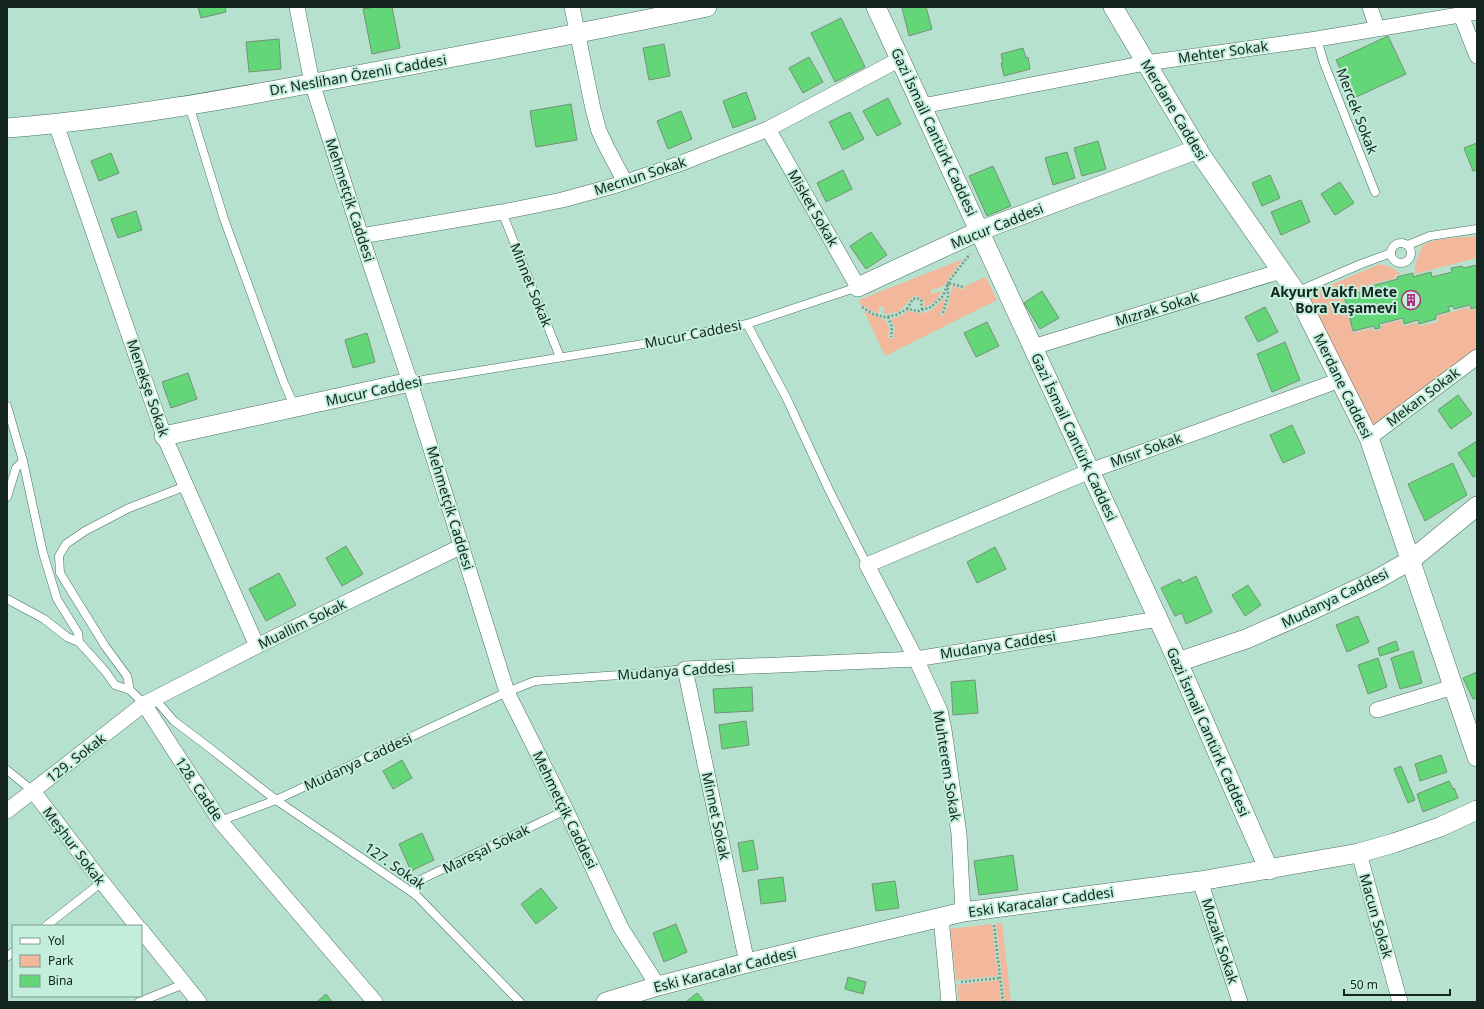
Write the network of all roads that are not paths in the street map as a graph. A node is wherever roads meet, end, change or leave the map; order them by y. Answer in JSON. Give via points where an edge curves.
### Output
{"nodes":[{"id":1,"x":296,"y":7,"type":"edge"},
{"id":2,"x":572,"y":7,"type":"edge"},
{"id":3,"x":707,"y":7,"type":"edge"},
{"id":4,"x":876,"y":7,"type":"edge"},
{"id":5,"x":1113,"y":7,"type":"edge"},
{"id":6,"x":1370,"y":7,"type":"edge"},
{"id":7,"x":1477,"y":12,"type":"edge"},
{"id":8,"x":1460,"y":14,"type":"junction"},
{"id":9,"x":1377,"y":28,"type":"junction"},
{"id":10,"x":578,"y":34,"type":"junction"},
{"id":11,"x":1317,"y":39,"type":"junction"},
{"id":12,"x":1477,"y":56,"type":"edge"},
{"id":13,"x":900,"y":59,"type":"junction"},
{"id":14,"x":1146,"y":63,"type":"junction"},
{"id":15,"x":312,"y":83,"type":"junction"},
{"id":16,"x":189,"y":105,"type":"junction"},
{"id":17,"x":922,"y":106,"type":"junction"},
{"id":18,"x":56,"y":124,"type":"junction"},
{"id":19,"x":7,"y":128,"type":"edge"},
{"id":20,"x":768,"y":129,"type":"junction"},
{"id":21,"x":1198,"y":149,"type":"junction"},
{"id":22,"x":626,"y":182,"type":"junction"},
{"id":23,"x":1375,"y":192,"type":"dead end"},
{"id":24,"x":502,"y":212,"type":"junction"},
{"id":25,"x":1477,"y":229,"type":"edge"},
{"id":26,"x":981,"y":234,"type":"junction"},
{"id":27,"x":361,"y":236,"type":"junction"},
{"id":28,"x":1408,"y":245,"type":"junction"},
{"id":29,"x":1391,"y":252,"type":"junction"},
{"id":30,"x":1281,"y":271,"type":"junction"},
{"id":31,"x":858,"y":287,"type":"junction"},
{"id":32,"x":1296,"y":292,"type":"junction"},
{"id":33,"x":746,"y":324,"type":"junction"},
{"id":34,"x":1033,"y":347,"type":"junction"},
{"id":35,"x":560,"y":357,"type":"junction"},
{"id":36,"x":1477,"y":357,"type":"edge"},
{"id":37,"x":1340,"y":380,"type":"junction"},
{"id":38,"x":410,"y":382,"type":"junction"},
{"id":39,"x":7,"y":406,"type":"edge"},
{"id":40,"x":295,"y":408,"type":"junction"},
{"id":41,"x":164,"y":436,"type":"junction"},
{"id":42,"x":1369,"y":438,"type":"junction"},
{"id":43,"x":22,"y":461,"type":"junction"},
{"id":44,"x":1090,"y":471,"type":"junction"},
{"id":45,"x":186,"y":486,"type":"junction"},
{"id":46,"x":7,"y":497,"type":"edge"},
{"id":47,"x":1477,"y":506,"type":"edge"},
{"id":48,"x":462,"y":546,"type":"junction"},
{"id":49,"x":1411,"y":560,"type":"junction"},
{"id":50,"x":867,"y":565,"type":"junction"},
{"id":51,"x":7,"y":599,"type":"edge"},
{"id":52,"x":1158,"y":619,"type":"junction"},
{"id":53,"x":80,"y":642,"type":"junction"},
{"id":54,"x":257,"y":646,"type":"junction"},
{"id":55,"x":916,"y":659,"type":"junction"},
{"id":56,"x":1178,"y":662,"type":"junction"},
{"id":57,"x":685,"y":669,"type":"junction"},
{"id":58,"x":1454,"y":687,"type":"junction"},
{"id":59,"x":130,"y":690,"type":"junction"},
{"id":60,"x":507,"y":692,"type":"junction"},
{"id":61,"x":149,"y":701,"type":"junction"},
{"id":62,"x":1377,"y":710,"type":"dead end"},
{"id":63,"x":1477,"y":757,"type":"edge"},
{"id":64,"x":7,"y":770,"type":"edge"},
{"id":65,"x":33,"y":792,"type":"junction"},
{"id":66,"x":276,"y":800,"type":"junction"},
{"id":67,"x":566,"y":810,"type":"junction"},
{"id":68,"x":1477,"y":810,"type":"edge"},
{"id":69,"x":7,"y":811,"type":"edge"},
{"id":70,"x":220,"y":821,"type":"junction"},
{"id":71,"x":1358,"y":853,"type":"junction"},
{"id":72,"x":1269,"y":870,"type":"junction"},
{"id":73,"x":1200,"y":881,"type":"junction"},
{"id":74,"x":102,"y":882,"type":"junction"},
{"id":75,"x":416,"y":895,"type":"junction"},
{"id":76,"x":963,"y":912,"type":"junction"},
{"id":77,"x":941,"y":917,"type":"junction"},
{"id":78,"x":47,"y":925,"type":"edge"},
{"id":79,"x":136,"y":925,"type":"edge"},
{"id":80,"x":142,"y":931,"type":"edge"},
{"id":81,"x":747,"y":963,"type":"junction"},
{"id":82,"x":184,"y":984,"type":"junction"},
{"id":83,"x":658,"y":986,"type":"junction"},
{"id":84,"x":139,"y":1002,"type":"edge"},
{"id":85,"x":200,"y":1002,"type":"edge"},
{"id":86,"x":375,"y":1002,"type":"edge"},
{"id":87,"x":520,"y":1002,"type":"edge"},
{"id":88,"x":606,"y":1002,"type":"edge"},
{"id":89,"x":949,"y":1002,"type":"edge"},
{"id":90,"x":1240,"y":1002,"type":"edge"},
{"id":91,"x":1400,"y":1002,"type":"edge"}],
"edges":[{"from":1,"to":15,"type":"street","name":"Mehmetçik Caddesi"},
{"from":2,"to":10,"type":"street"},
{"from":3,"to":10,"type":"street","name":"Dr. Neslihan Özenli Caddesi"},
{"from":4,"to":13,"type":"street","name":"Gazi İsmail Cantürk Caddesi"},
{"from":5,"to":14,"type":"street","name":"Merdane Caddesi"},
{"from":6,"to":9,"type":"street"},
{"from":7,"to":8,"type":"street","name":"Mehter Sokak"},
{"from":8,"to":9,"type":"street","name":"Mehter Sokak"},
{"from":8,"to":12,"type":"street"},
{"from":9,"to":11,"type":"street","name":"Mehter Sokak"},
{"from":10,"to":15,"type":"street","name":"Dr. Neslihan Özenli Caddesi"},
{"from":10,"to":22,"type":"street","via":[[599,131]]},
{"from":11,"to":14,"type":"street","name":"Mehter Sokak"},
{"from":11,"to":23,"type":"lane","name":"Mercek Sokak"},
{"from":13,"to":17,"type":"street","name":"Gazi İsmail Cantürk Caddesi"},
{"from":13,"to":20,"type":"street","name":"Mecnun Sokak"},
{"from":14,"to":17,"type":"street","name":"Mehter Sokak"},
{"from":14,"to":21,"type":"street","name":"Merdane Caddesi"},
{"from":15,"to":16,"type":"street","name":"Dr. Neslihan Özenli Caddesi"},
{"from":15,"to":27,"type":"street","name":"Mehmetçik Caddesi"},
{"from":16,"to":18,"type":"street","name":"Dr. Neslihan Özenli Caddesi"},
{"from":16,"to":40,"type":"lane","via":[[224,219]]},
{"from":17,"to":26,"type":"street","name":"Gazi İsmail Cantürk Caddesi"},
{"from":18,"to":19,"type":"street","name":"Dr. Neslihan Özenli Caddesi"},
{"from":18,"to":41,"type":"street","name":"Menekşe Sokak"},
{"from":20,"to":22,"type":"street","name":"Mecnun Sokak","via":[[680,164]]},
{"from":20,"to":31,"type":"street","name":"Misket Sokak"},
{"from":21,"to":26,"type":"street","name":"Mucur Caddesi"},
{"from":21,"to":30,"type":"street","name":"Merdane Caddesi"},
{"from":22,"to":24,"type":"street","name":"Mecnun Sokak","via":[[562,200]]},
{"from":24,"to":27,"type":"street","name":"Mecnun Sokak"},
{"from":24,"to":35,"type":"lane","name":"Minnet Sokak"},
{"from":25,"to":28,"type":"lane","via":[[1430,236]]},
{"from":26,"to":31,"type":"street","name":"Mucur Caddesi"},
{"from":26,"to":34,"type":"street","name":"Gazi İsmail Cantürk Caddesi"},
{"from":27,"to":38,"type":"street","name":"Mehmetçik Caddesi"},
{"from":28,"to":29,"type":"lane","via":[[1398,243]]},
{"from":28,"to":29,"type":"lane","via":[[1411,255],[1404,262],[1395,261]]},
{"from":29,"to":32,"type":"lane"},
{"from":30,"to":32,"type":"street","name":"Merdane Caddesi"},
{"from":30,"to":34,"type":"street","name":"Mızrak Sokak"},
{"from":31,"to":33,"type":"lane","name":"Mucur Caddesi"},
{"from":32,"to":37,"type":"street","name":"Merdane Caddesi"},
{"from":33,"to":35,"type":"lane","name":"Mucur Caddesi"},
{"from":33,"to":50,"type":"lane","via":[[787,399]]},
{"from":34,"to":44,"type":"street","name":"Gazi İsmail Cantürk Caddesi"},
{"from":35,"to":38,"type":"lane","name":"Mucur Caddesi"},
{"from":36,"to":42,"type":"street","name":"Mekan Sokak"},
{"from":37,"to":42,"type":"street","name":"Merdane Caddesi"},
{"from":37,"to":44,"type":"street","name":"Mısır Sokak"},
{"from":38,"to":40,"type":"street","name":"Mucur Caddesi"},
{"from":38,"to":48,"type":"street","name":"Mehmetçik Caddesi"},
{"from":39,"to":43,"type":"lane"},
{"from":40,"to":41,"type":"street","name":"Mucur Caddesi"},
{"from":41,"to":45,"type":"street","name":"Menekşe Sokak"},
{"from":42,"to":49,"type":"street","name":"Merdane Caddesi"},
{"from":43,"to":46,"type":"lane","via":[[16,468]]},
{"from":43,"to":53,"type":"lane","via":[[43,553],[57,599],[78,633]]},
{"from":44,"to":50,"type":"street","name":"Mısır Sokak"},
{"from":44,"to":52,"type":"street","name":"Gazi İsmail Cantürk Caddesi"},
{"from":45,"to":54,"type":"street","name":"Menekşe Sokak"},
{"from":45,"to":59,"type":"lane","via":[[129,508],[85,531],[66,544],[59,556],[60,572],[105,646],[127,676]]},
{"from":47,"to":49,"type":"street","name":"Mudanya Caddesi"},
{"from":48,"to":54,"type":"street","name":"Muallim Sokak"},
{"from":48,"to":60,"type":"street","name":"Mehmetçik Caddesi"},
{"from":49,"to":56,"type":"street","name":"Mudanya Caddesi","via":[[1374,581],[1310,611],[1246,639]]},
{"from":49,"to":58,"type":"street","name":"Merdane Caddesi"},
{"from":50,"to":55,"type":"street","name":"Muhterem Sokak"},
{"from":51,"to":53,"type":"lane","name":"128. Cadde","via":[[44,619],[67,637]]},
{"from":52,"to":55,"type":"street","name":"Mudanya Caddesi"},
{"from":52,"to":56,"type":"street","name":"Gazi İsmail Cantürk Caddesi"},
{"from":53,"to":59,"type":"lane","name":"128. Cadde","via":[[115,685]]},
{"from":54,"to":61,"type":"street","name":"Muallim Sokak"},
{"from":55,"to":57,"type":"street","name":"Mudanya Caddesi"},
{"from":55,"to":76,"type":"street","name":"Muhterem Sokak","via":[[940,711],[944,730],[958,834]]},
{"from":56,"to":72,"type":"street","name":"Gazi İsmail Cantürk Caddesi"},
{"from":57,"to":60,"type":"lane","name":"Mudanya Caddesi","via":[[535,681]]},
{"from":57,"to":81,"type":"street","name":"Minnet Sokak"},
{"from":58,"to":62,"type":"street"},
{"from":58,"to":63,"type":"street","name":"Merdane Caddesi"},
{"from":59,"to":61,"type":"lane","name":"128. Cadde"},
{"from":60,"to":66,"type":"lane","name":"Mudanya Caddesi"},
{"from":60,"to":67,"type":"street","name":"Mehmetçik Caddesi"},
{"from":61,"to":65,"type":"street","name":"129. Sokak"},
{"from":61,"to":66,"type":"lane","name":"127. Sokak"},
{"from":61,"to":70,"type":"street","name":"128. Cadde"},
{"from":64,"to":65,"type":"lane","name":"Meşhur Sokak"},
{"from":65,"to":69,"type":"street","name":"129. Sokak"},
{"from":65,"to":74,"type":"street","name":"Meşhur Sokak"},
{"from":66,"to":70,"type":"lane","name":"Mudanya Caddesi"},
{"from":66,"to":75,"type":"lane","name":"127. Sokak"},
{"from":67,"to":75,"type":"lane","name":"Mareşal Sokak","via":[[418,881]]},
{"from":67,"to":83,"type":"street","name":"Mehmetçik Caddesi","via":[[621,928]]},
{"from":68,"to":71,"type":"street","name":"Eski Karacalar Caddesi","via":[[1394,843]]},
{"from":70,"to":86,"type":"street","name":"128. Cadde"},
{"from":71,"to":72,"type":"street","name":"Eski Karacalar Caddesi"},
{"from":71,"to":91,"type":"street","name":"Macun Sokak"},
{"from":72,"to":73,"type":"street","name":"Eski Karacalar Caddesi"},
{"from":73,"to":76,"type":"street","name":"Eski Karacalar Caddesi"},
{"from":73,"to":90,"type":"street","name":"Mozaik Sokak"},
{"from":74,"to":78,"type":"lane"},
{"from":74,"to":79,"type":"street","name":"Meşhur Sokak"},
{"from":75,"to":87,"type":"lane","name":"127. Sokak"},
{"from":76,"to":77,"type":"street","name":"Eski Karacalar Caddesi"},
{"from":77,"to":81,"type":"street","name":"Eski Karacalar Caddesi"},
{"from":77,"to":89,"type":"street"},
{"from":80,"to":82,"type":"street"},
{"from":81,"to":83,"type":"street","name":"Eski Karacalar Caddesi"},
{"from":82,"to":84,"type":"lane"},
{"from":82,"to":85,"type":"street"},
{"from":83,"to":88,"type":"street","name":"Eski Karacalar Caddesi"}]}
